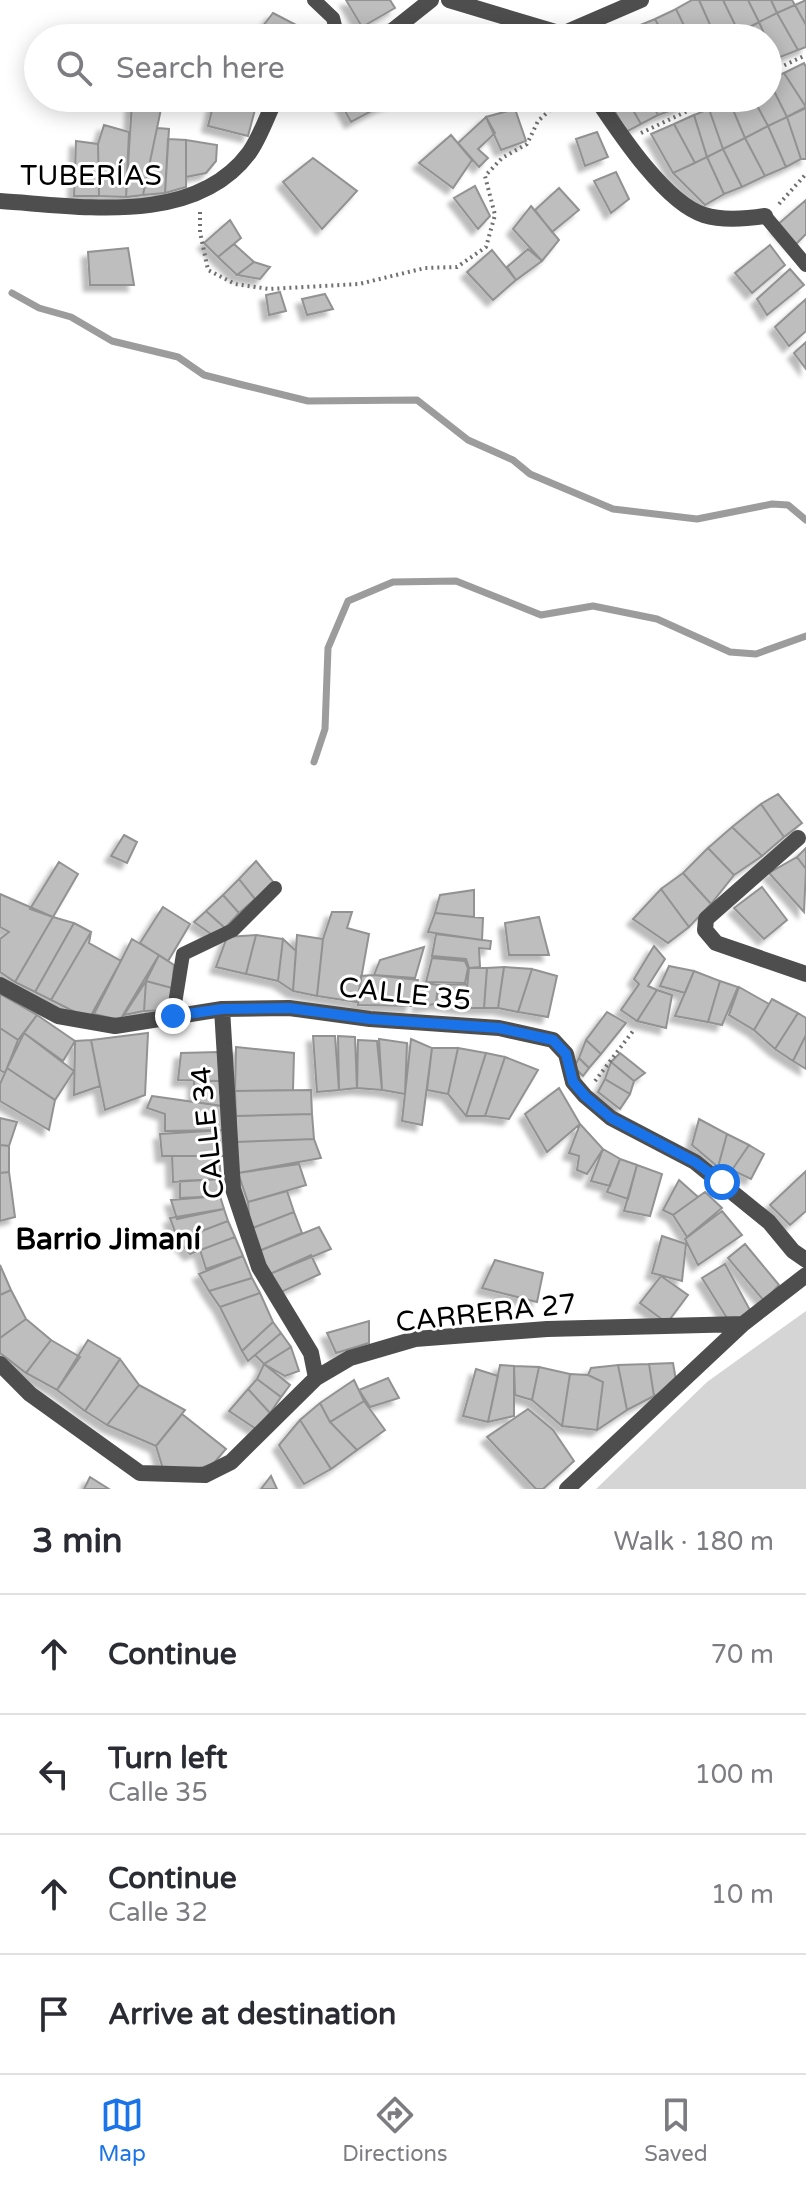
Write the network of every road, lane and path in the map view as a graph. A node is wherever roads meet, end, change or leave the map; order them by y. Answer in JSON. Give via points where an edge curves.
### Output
{"nodes":[{"id":1,"x":314,"y":0,"type":"edge"},
{"id":2,"x":431,"y":0,"type":"edge"},
{"id":3,"x":449,"y":0,"type":"edge"},
{"id":4,"x":641,"y":0,"type":"edge"},
{"id":5,"x":334,"y":24,"type":"edge"},
{"id":6,"x":401,"y":24,"type":"edge"},
{"id":7,"x":525,"y":24,"type":"edge"},
{"id":8,"x":589,"y":24,"type":"edge"},
{"id":9,"x":806,"y":55,"type":"edge"},
{"id":10,"x":782,"y":66,"type":"edge"},
{"id":11,"x":269,"y":112,"type":"edge"},
{"id":12,"x":548,"y":112,"type":"edge"},
{"id":13,"x":605,"y":112,"type":"edge"},
{"id":14,"x":686,"y":112,"type":"edge"},
{"id":15,"x":625,"y":141,"type":"junction"},
{"id":16,"x":806,"y":174,"type":"edge"},
{"id":17,"x":201,"y":190,"type":"junction"},
{"id":18,"x":0,"y":201,"type":"edge"},
{"id":19,"x":765,"y":216,"type":"junction"},
{"id":20,"x":806,"y":265,"type":"edge"},
{"id":21,"x":798,"y":838,"type":"dead end"},
{"id":22,"x":275,"y":888,"type":"dead end"},
{"id":23,"x":806,"y":974,"type":"edge"},
{"id":24,"x":0,"y":985,"type":"edge"},
{"id":25,"x":222,"y":1009,"type":"junction"},
{"id":26,"x":173,"y":1016,"type":"junction"},
{"id":27,"x":633,"y":1031,"type":"dead end"},
{"id":28,"x":585,"y":1096,"type":"junction"},
{"id":29,"x":806,"y":1260,"type":"edge"},
{"id":30,"x":806,"y":1275,"type":"edge"},
{"id":31,"x":743,"y":1324,"type":"junction"},
{"id":32,"x":0,"y":1364,"type":"edge"},
{"id":33,"x":316,"y":1378,"type":"junction"},
{"id":34,"x":567,"y":1489,"type":"edge"}],
"edges":[{"from":1,"to":5,"type":"lane"},
{"from":2,"to":6,"type":"street"},
{"from":3,"to":7,"type":"street"},
{"from":4,"to":8,"type":"street"},
{"from":9,"to":10,"type":"path"},
{"from":11,"to":17,"type":"street","name":"TUBERÍAS","via":[[250,152],[230,174]]},
{"from":12,"to":17,"type":"path","via":[[527,144],[502,158],[485,176],[495,215],[486,247],[457,267],[425,268],[359,284],[269,289],[235,284],[208,270],[200,232]]},
{"from":13,"to":15,"type":"street"},
{"from":14,"to":15,"type":"path"},
{"from":15,"to":19,"type":"street","via":[[661,184],[702,215],[738,220]]},
{"from":16,"to":19,"type":"path"},
{"from":17,"to":18,"type":"street","name":"TUBERÍAS","via":[[144,207]]},
{"from":19,"to":20,"type":"lane"},
{"from":21,"to":23,"type":"street","via":[[706,919],[705,930],[716,943]]},
{"from":22,"to":26,"type":"lane","via":[[233,930],[183,954]]},
{"from":24,"to":26,"type":"street","name":"CALLE 35","via":[[58,1016],[115,1026]]},
{"from":25,"to":26,"type":"street","name":"CALLE 35"},
{"from":25,"to":28,"type":"street","name":"CALLE 35","via":[[289,1008],[499,1028],[553,1040]]},
{"from":25,"to":33,"type":"street","name":"CALLE 34","via":[[233,1189],[259,1267],[311,1353]]},
{"from":27,"to":28,"type":"path"},
{"from":28,"to":29,"type":"street","via":[[611,1118],[695,1162]]},
{"from":30,"to":31,"type":"street"},
{"from":31,"to":33,"type":"street","name":"CARRERA 27","via":[[415,1339],[350,1358]]},
{"from":31,"to":34,"type":"street"},
{"from":32,"to":33,"type":"street","name":"CARRERA 27","via":[[30,1394],[140,1473],[183,1475],[205,1475],[231,1462]]}]}
